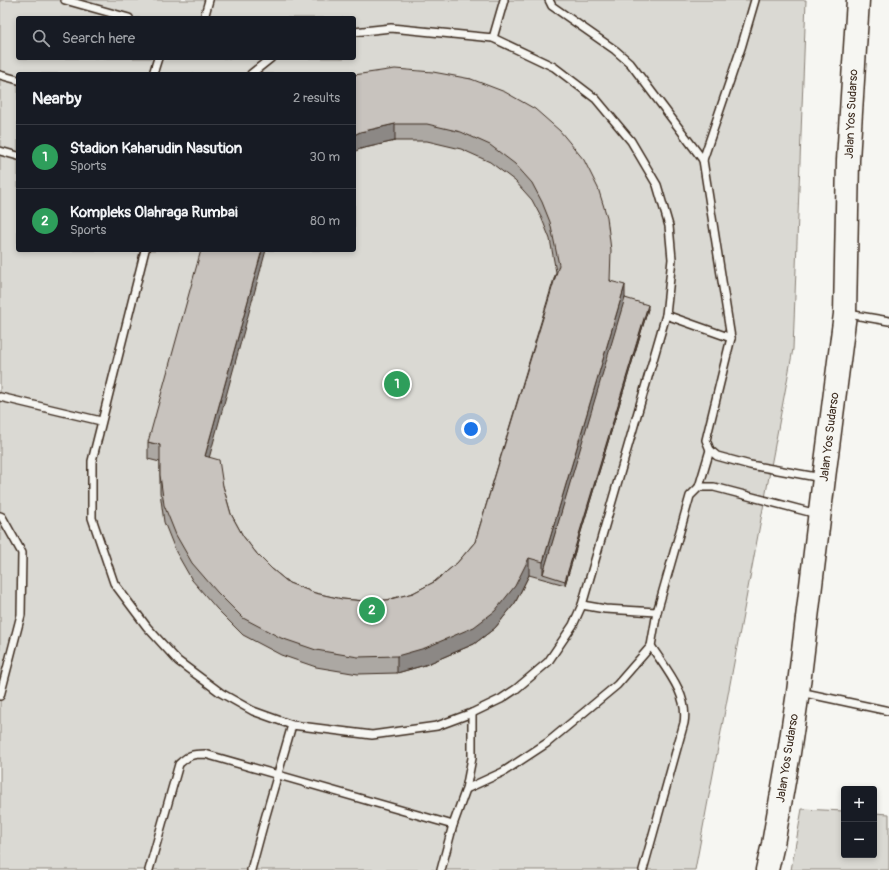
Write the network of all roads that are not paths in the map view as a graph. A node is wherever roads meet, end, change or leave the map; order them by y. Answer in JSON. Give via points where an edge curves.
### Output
{"nodes":[{"id":1,"x":65,"y":0,"type":"edge"},
{"id":2,"x":209,"y":0,"type":"edge"},
{"id":3,"x":504,"y":0,"type":"edge"},
{"id":4,"x":549,"y":0,"type":"edge"},
{"id":5,"x":858,"y":0,"type":"edge"},
{"id":6,"x":753,"y":1,"type":"edge"},
{"id":7,"x":122,"y":16,"type":"edge"},
{"id":8,"x":205,"y":16,"type":"edge"},
{"id":9,"x":356,"y":32,"type":"edge"},
{"id":10,"x":493,"y":38,"type":"junction"},
{"id":11,"x":157,"y":60,"type":"edge"},
{"id":12,"x":268,"y":60,"type":"edge"},
{"id":13,"x":154,"y":72,"type":"edge"},
{"id":14,"x":254,"y":72,"type":"edge"},
{"id":15,"x":0,"y":75,"type":"edge"},
{"id":16,"x":16,"y":79,"type":"edge"},
{"id":17,"x":0,"y":151,"type":"edge"},
{"id":18,"x":16,"y":155,"type":"edge"},
{"id":19,"x":703,"y":160,"type":"junction"},
{"id":20,"x":144,"y":252,"type":"edge"},
{"id":21,"x":845,"y":314,"type":"junction"},
{"id":22,"x":666,"y":315,"type":"junction"},
{"id":23,"x":889,"y":321,"type":"edge"},
{"id":24,"x":731,"y":338,"type":"junction"},
{"id":25,"x":0,"y":397,"type":"edge"},
{"id":26,"x":101,"y":422,"type":"junction"},
{"id":27,"x":710,"y":450,"type":"junction"},
{"id":28,"x":824,"y":478,"type":"junction"},
{"id":29,"x":699,"y":487,"type":"junction"},
{"id":30,"x":819,"y":514,"type":"junction"},
{"id":31,"x":0,"y":516,"type":"edge"},
{"id":32,"x":582,"y":605,"type":"junction"},
{"id":33,"x":657,"y":612,"type":"junction"},
{"id":34,"x":651,"y":646,"type":"junction"},
{"id":35,"x":798,"y":692,"type":"junction"},
{"id":36,"x":0,"y":696,"type":"edge"},
{"id":37,"x":889,"y":711,"type":"edge"},
{"id":38,"x":472,"y":713,"type":"junction"},
{"id":39,"x":292,"y":725,"type":"junction"},
{"id":40,"x":277,"y":776,"type":"junction"},
{"id":41,"x":466,"y":789,"type":"junction"},
{"id":42,"x":453,"y":825,"type":"junction"},
{"id":43,"x":149,"y":870,"type":"edge"},
{"id":44,"x":251,"y":870,"type":"edge"},
{"id":45,"x":442,"y":870,"type":"edge"},
{"id":46,"x":643,"y":870,"type":"edge"},
{"id":47,"x":767,"y":870,"type":"edge"}],
"edges":[{"from":1,"to":7,"type":"lane"},
{"from":2,"to":8,"type":"lane"},
{"from":3,"to":10,"type":"lane"},
{"from":4,"to":19,"type":"lane","via":[[552,6],[630,63]]},
{"from":5,"to":21,"type":"main road","name":"Jalan Yos Sudarso","via":[[848,160]]},
{"from":6,"to":19,"type":"lane","via":[[741,48]]},
{"from":9,"to":10,"type":"lane","via":[[391,28]]},
{"from":10,"to":22,"type":"lane","via":[[554,67],[596,99],[631,141],[657,185],[669,226],[672,259]]},
{"from":11,"to":13,"type":"lane"},
{"from":12,"to":14,"type":"lane"},
{"from":15,"to":16,"type":"lane"},
{"from":17,"to":18,"type":"lane"},
{"from":19,"to":24,"type":"lane"},
{"from":20,"to":26,"type":"lane"},
{"from":21,"to":23,"type":"lane"},
{"from":21,"to":28,"type":"main road","name":"Jalan Yos Sudarso"},
{"from":22,"to":24,"type":"lane"},
{"from":22,"to":32,"type":"lane"},
{"from":24,"to":27,"type":"lane","via":[[706,440]]},
{"from":25,"to":26,"type":"lane"},
{"from":26,"to":39,"type":"lane","via":[[92,461],[92,518],[114,583],[147,627],[178,661],[222,693],[253,711]]},
{"from":27,"to":28,"type":"lane","via":[[717,456]]},
{"from":27,"to":29,"type":"lane"},
{"from":28,"to":30,"type":"main road","name":"Jalan Yos Sudarso"},
{"from":29,"to":30,"type":"lane","via":[[714,487]]},
{"from":29,"to":33,"type":"lane","via":[[690,496]]},
{"from":30,"to":35,"type":"main road","name":"Jalan Yos Sudarso"},
{"from":31,"to":36,"type":"lane","via":[[22,553],[20,615]]},
{"from":32,"to":33,"type":"lane"},
{"from":32,"to":38,"type":"lane","via":[[573,625],[548,662],[516,689]]},
{"from":33,"to":34,"type":"lane"},
{"from":34,"to":41,"type":"lane","via":[[617,685],[547,743],[502,772]]},
{"from":34,"to":46,"type":"lane","via":[[680,693],[686,713]]},
{"from":35,"to":37,"type":"lane"},
{"from":35,"to":47,"type":"main road","name":"Jalan Yos Sudarso"},
{"from":38,"to":39,"type":"lane","via":[[437,726],[372,735]]},
{"from":38,"to":41,"type":"lane","via":[[472,758]]},
{"from":39,"to":40,"type":"lane"},
{"from":40,"to":42,"type":"lane"},
{"from":40,"to":43,"type":"lane","via":[[205,754],[194,754],[186,758],[179,764]]},
{"from":40,"to":44,"type":"lane"},
{"from":41,"to":42,"type":"lane"},
{"from":42,"to":45,"type":"lane"}]}
